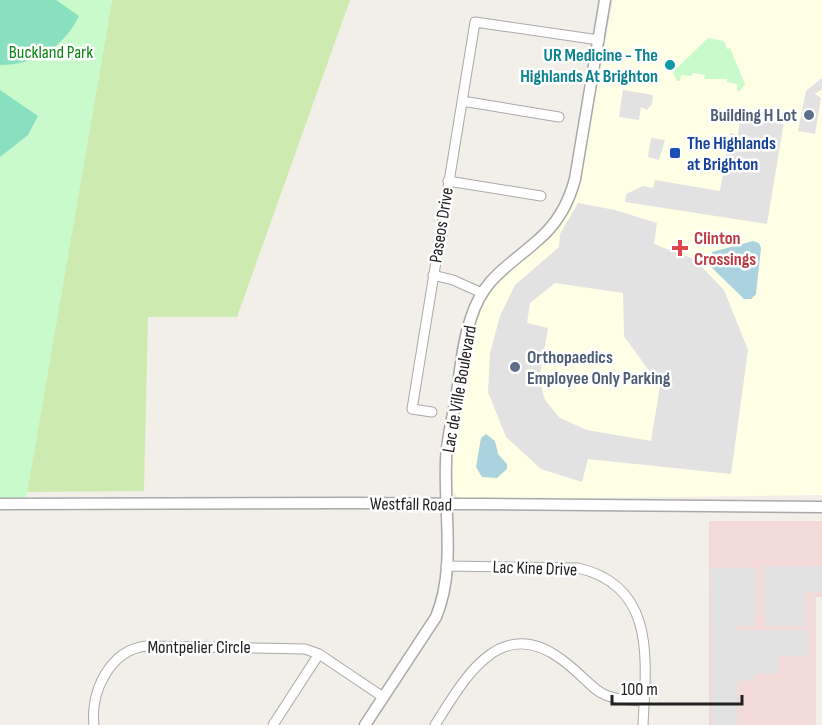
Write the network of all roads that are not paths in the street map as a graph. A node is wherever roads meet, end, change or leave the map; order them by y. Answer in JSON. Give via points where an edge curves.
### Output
{"nodes":[{"id":1,"x":605,"y":0,"type":"edge"},
{"id":2,"x":599,"y":40,"type":"junction"},
{"id":3,"x":462,"y":101,"type":"junction"},
{"id":4,"x":559,"y":117,"type":"dead end"},
{"id":5,"x":448,"y":181,"type":"junction"},
{"id":6,"x":541,"y":196,"type":"dead end"},
{"id":7,"x":433,"y":275,"type":"junction"},
{"id":8,"x":482,"y":293,"type":"junction"},
{"id":9,"x":432,"y":412,"type":"dead end"},
{"id":10,"x":0,"y":504,"type":"edge"},
{"id":11,"x":446,"y":505,"type":"junction"},
{"id":12,"x":822,"y":507,"type":"edge"},
{"id":13,"x":446,"y":566,"type":"junction"},
{"id":14,"x":319,"y":654,"type":"junction"},
{"id":15,"x":383,"y":697,"type":"junction"},
{"id":16,"x":644,"y":701,"type":"junction"},
{"id":17,"x":94,"y":725,"type":"edge"},
{"id":18,"x":273,"y":725,"type":"edge"},
{"id":19,"x":365,"y":725,"type":"edge"},
{"id":20,"x":435,"y":725,"type":"edge"},
{"id":21,"x":643,"y":725,"type":"edge"}],
"edges":[{"from":1,"to":2,"type":"street","name":"Lac de Ville Boulevard"},
{"from":2,"to":3,"type":"street","name":"Paseos Drive","via":[[475,22]]},
{"from":2,"to":8,"type":"street","name":"Lac de Ville Boulevard","via":[[567,204],[549,229],[499,270]]},
{"from":3,"to":4,"type":"street"},
{"from":3,"to":5,"type":"street","name":"Paseos Drive"},
{"from":5,"to":6,"type":"street"},
{"from":5,"to":7,"type":"street","name":"Paseos Drive"},
{"from":7,"to":8,"type":"street"},
{"from":7,"to":9,"type":"street","name":"Paseos Drive","via":[[412,409]]},
{"from":8,"to":11,"type":"street","name":"Lac de Ville Boulevard","via":[[467,332],[446,459]]},
{"from":10,"to":11,"type":"street","name":"Westfall Road"},
{"from":11,"to":12,"type":"street","name":"Westfall Road"},
{"from":11,"to":13,"type":"street","name":"Lac de Ville Boulevard"},
{"from":13,"to":15,"type":"street","name":"Lac de Ville Boulevard","via":[[444,595],[436,617]]},
{"from":13,"to":16,"type":"street","name":"Lac Kine Drive","via":[[567,567],[587,570],[612,581],[629,599],[642,630]]},
{"from":14,"to":15,"type":"street","name":"Montpelier Circle"},
{"from":14,"to":17,"type":"street","name":"Montpelier Circle","via":[[295,648],[132,649],[115,660],[107,672],[94,703]]},
{"from":14,"to":18,"type":"street"},
{"from":15,"to":19,"type":"street","name":"Lac de Ville Boulevard"},
{"from":16,"to":20,"type":"street","via":[[605,697],[551,653],[513,646],[498,650],[476,665]]},
{"from":16,"to":21,"type":"street","name":"Lac Kine Drive"}]}
